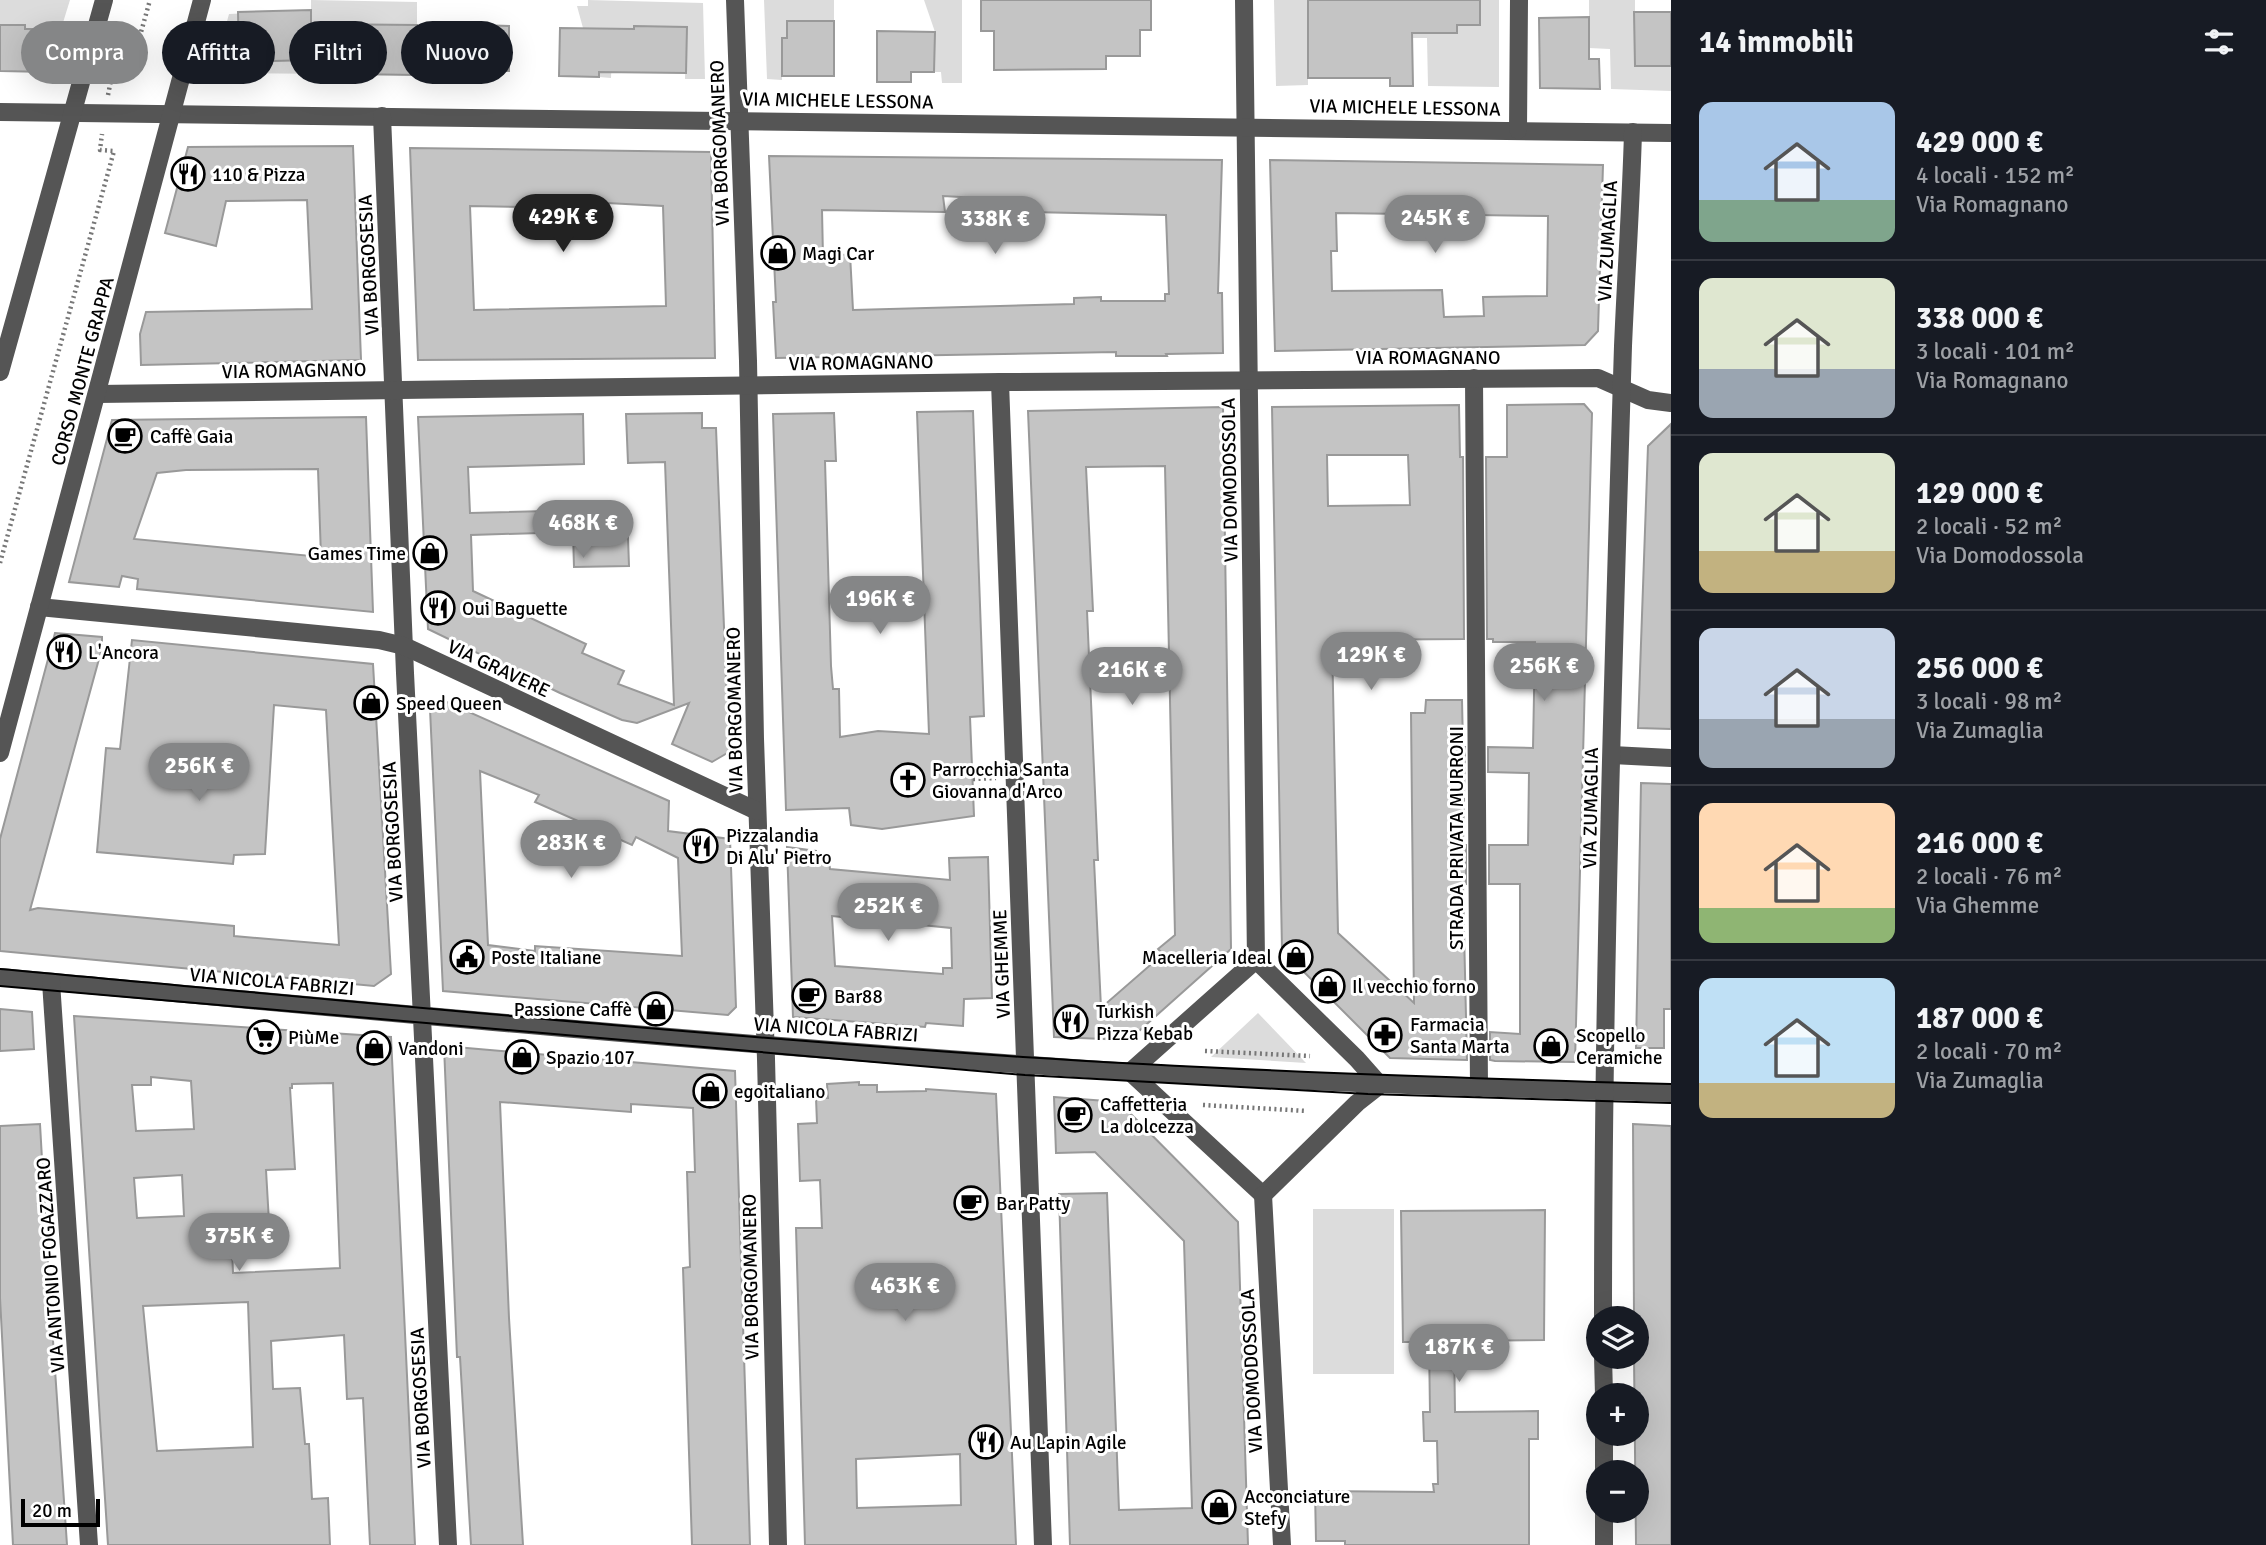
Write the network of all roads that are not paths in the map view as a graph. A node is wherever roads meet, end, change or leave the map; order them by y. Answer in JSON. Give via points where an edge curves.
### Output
{"nodes":[{"id":1,"x":104,"y":0,"type":"edge"},
{"id":2,"x":202,"y":0,"type":"edge"},
{"id":3,"x":735,"y":0,"type":"edge"},
{"id":4,"x":1244,"y":0,"type":"edge"},
{"id":5,"x":1519,"y":0,"type":"edge"},
{"id":6,"x":0,"y":112,"type":"edge"},
{"id":7,"x":72,"y":113,"type":"junction"},
{"id":8,"x":172,"y":114,"type":"junction"},
{"id":9,"x":382,"y":116,"type":"junction"},
{"id":10,"x":740,"y":120,"type":"junction"},
{"id":11,"x":1247,"y":127,"type":"junction"},
{"id":12,"x":1518,"y":130,"type":"junction"},
{"id":13,"x":1633,"y":132,"type":"junction"},
{"id":14,"x":1671,"y":133,"type":"edge"},
{"id":15,"x":0,"y":372,"type":"edge"},
{"id":16,"x":1474,"y":378,"type":"junction"},
{"id":17,"x":1249,"y":380,"type":"junction"},
{"id":18,"x":1000,"y":382,"type":"junction"},
{"id":19,"x":748,"y":384,"type":"junction"},
{"id":20,"x":1622,"y":388,"type":"junction"},
{"id":21,"x":395,"y":390,"type":"junction"},
{"id":22,"x":97,"y":394,"type":"junction"},
{"id":23,"x":1671,"y":403,"type":"edge"},
{"id":24,"x":39,"y":607,"type":"junction"},
{"id":25,"x":404,"y":646,"type":"junction"},
{"id":26,"x":0,"y":753,"type":"edge"},
{"id":27,"x":1612,"y":755,"type":"junction"},
{"id":28,"x":1671,"y":758,"type":"edge"},
{"id":29,"x":757,"y":810,"type":"junction"},
{"id":30,"x":1256,"y":960,"type":"junction"},
{"id":31,"x":0,"y":977,"type":"edge"},
{"id":32,"x":51,"y":982,"type":"junction"},
{"id":33,"x":423,"y":1016,"type":"junction"},
{"id":34,"x":766,"y":1045,"type":"junction"},
{"id":35,"x":1024,"y":1065,"type":"junction"},
{"id":36,"x":1130,"y":1072,"type":"junction"},
{"id":37,"x":1380,"y":1085,"type":"junction"},
{"id":38,"x":1479,"y":1088,"type":"junction"},
{"id":39,"x":1604,"y":1091,"type":"junction"},
{"id":40,"x":1671,"y":1093,"type":"edge"},
{"id":41,"x":1263,"y":1195,"type":"junction"},
{"id":42,"x":1603,"y":1306,"type":"edge"},
{"id":43,"x":1604,"y":1523,"type":"edge"},
{"id":44,"x":89,"y":1545,"type":"edge"},
{"id":45,"x":448,"y":1545,"type":"edge"},
{"id":46,"x":778,"y":1545,"type":"edge"},
{"id":47,"x":1042,"y":1545,"type":"edge"},
{"id":48,"x":1282,"y":1545,"type":"edge"},
{"id":49,"x":1604,"y":1545,"type":"edge"}],
"edges":[{"from":1,"to":7,"type":"street"},
{"from":2,"to":8,"type":"street","name":"CORSO MONTE GRAPPA"},
{"from":3,"to":10,"type":"street","name":"VIA BORGOMANERO"},
{"from":4,"to":11,"type":"street","name":"VIA DOMODOSSOLA"},
{"from":5,"to":12,"type":"street","name":"VIA MICHELE LESSONA"},
{"from":6,"to":7,"type":"street","name":"VIA MICHELE LESSONA"},
{"from":7,"to":8,"type":"street","name":"VIA MICHELE LESSONA"},
{"from":7,"to":15,"type":"street"},
{"from":8,"to":9,"type":"street","name":"VIA MICHELE LESSONA"},
{"from":8,"to":22,"type":"street","name":"CORSO MONTE GRAPPA"},
{"from":9,"to":10,"type":"street","name":"VIA MICHELE LESSONA"},
{"from":9,"to":21,"type":"street","name":"VIA BORGOSESIA"},
{"from":10,"to":11,"type":"street","name":"VIA MICHELE LESSONA"},
{"from":10,"to":19,"type":"street","name":"VIA BORGOMANERO"},
{"from":11,"to":12,"type":"street","name":"VIA MICHELE LESSONA"},
{"from":11,"to":17,"type":"street","name":"VIA DOMODOSSOLA"},
{"from":12,"to":13,"type":"street","name":"VIA MICHELE LESSONA"},
{"from":13,"to":14,"type":"street","name":"VIA MICHELE LESSONA"},
{"from":13,"to":20,"type":"street","name":"VIA ZUMAGLIA"},
{"from":16,"to":17,"type":"street","name":"VIA ROMAGNANO"},
{"from":16,"to":20,"type":"street","name":"VIA ROMAGNANO","via":[[1598,378]]},
{"from":16,"to":38,"type":"street","name":"STRADA PRIVATA MURRONI"},
{"from":17,"to":18,"type":"street","name":"VIA ROMAGNANO"},
{"from":17,"to":30,"type":"street","name":"VIA DOMODOSSOLA"},
{"from":18,"to":19,"type":"street","name":"VIA ROMAGNANO"},
{"from":18,"to":35,"type":"street","name":"VIA GHEMME"},
{"from":19,"to":21,"type":"street","name":"VIA ROMAGNANO"},
{"from":19,"to":29,"type":"street","name":"VIA BORGOMANERO"},
{"from":20,"to":23,"type":"street","name":"VIA ROMAGNANO","via":[[1648,400]]},
{"from":20,"to":27,"type":"street","name":"VIA ZUMAGLIA"},
{"from":21,"to":22,"type":"street","name":"VIA ROMAGNANO"},
{"from":21,"to":25,"type":"street","name":"VIA BORGOSESIA"},
{"from":22,"to":24,"type":"street","name":"CORSO MONTE GRAPPA"},
{"from":24,"to":25,"type":"street","name":"VIA GRAVERE"},
{"from":24,"to":26,"type":"street","name":"CORSO MONTE GRAPPA"},
{"from":25,"to":29,"type":"street","name":"VIA GRAVERE"},
{"from":25,"to":33,"type":"street","name":"VIA BORGOSESIA"},
{"from":27,"to":28,"type":"street"},
{"from":27,"to":39,"type":"street","name":"VIA ZUMAGLIA"},
{"from":29,"to":34,"type":"street","name":"VIA BORGOMANERO"},
{"from":30,"to":36,"type":"street"},
{"from":30,"to":37,"type":"street"},
{"from":31,"to":32,"type":"street","name":"VIA NICOLA FABRIZI"},
{"from":32,"to":33,"type":"street","name":"VIA NICOLA FABRIZI"},
{"from":32,"to":44,"type":"street","name":"VIA ANTONIO FOGAZZARO"},
{"from":33,"to":34,"type":"street","name":"VIA NICOLA FABRIZI"},
{"from":33,"to":45,"type":"street","name":"VIA BORGOSESIA"},
{"from":34,"to":35,"type":"street","name":"VIA NICOLA FABRIZI"},
{"from":34,"to":46,"type":"street","name":"VIA BORGOMANERO"},
{"from":35,"to":36,"type":"street","name":"VIA NICOLA FABRIZI"},
{"from":35,"to":47,"type":"street","name":"VIA GHEMME"},
{"from":36,"to":37,"type":"street","name":"VIA NICOLA FABRIZI"},
{"from":36,"to":41,"type":"street"},
{"from":37,"to":38,"type":"street","name":"VIA NICOLA FABRIZI"},
{"from":37,"to":41,"type":"street"},
{"from":38,"to":39,"type":"street","name":"VIA NICOLA FABRIZI"},
{"from":39,"to":40,"type":"street","name":"VIA NICOLA FABRIZI"},
{"from":39,"to":42,"type":"street","name":"VIA ZUMAGLIA"},
{"from":41,"to":48,"type":"street","name":"VIA DOMODOSSOLA"},
{"from":43,"to":49,"type":"street"}]}
